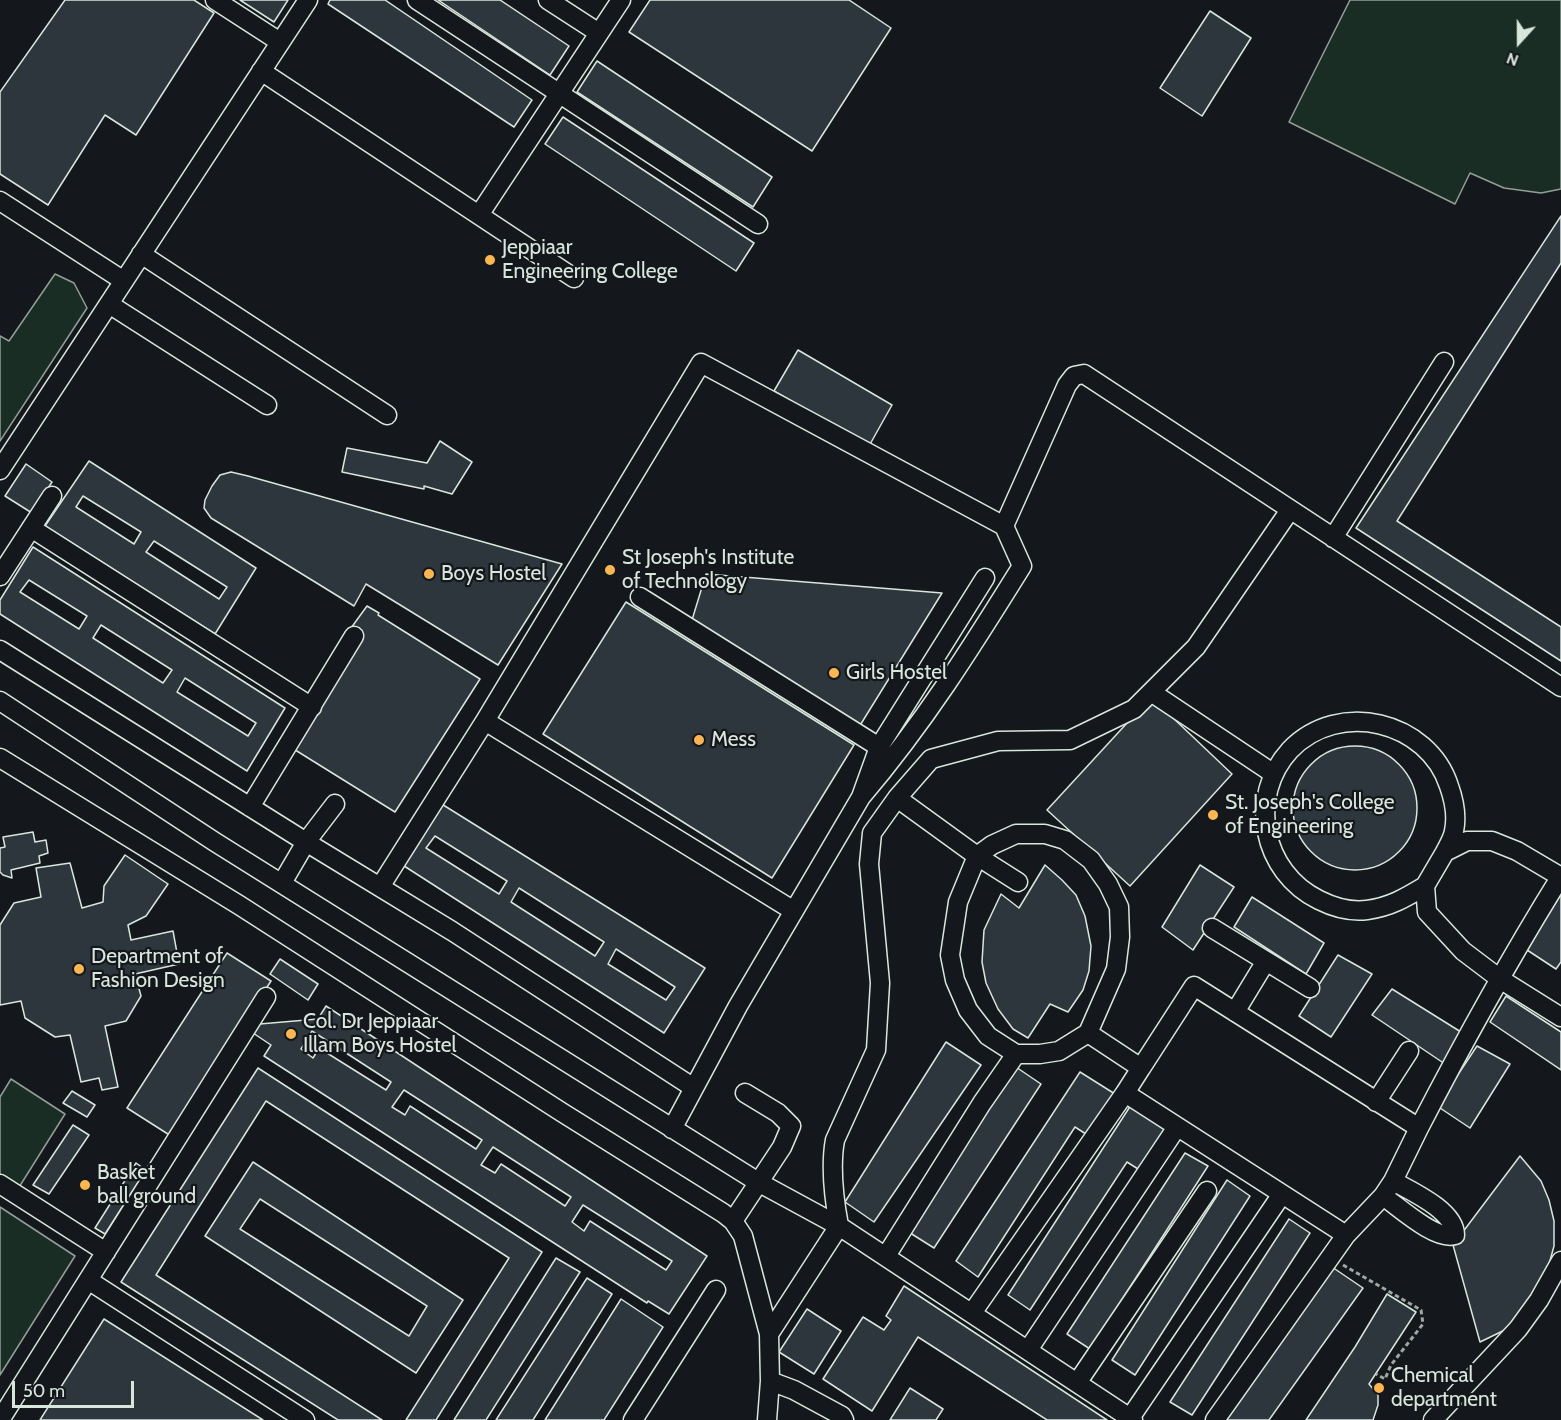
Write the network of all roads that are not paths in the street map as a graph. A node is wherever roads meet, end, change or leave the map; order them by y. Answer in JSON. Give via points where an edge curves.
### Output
{"nodes":[{"id":1,"x":215,"y":0,"type":"edge"},
{"id":2,"x":308,"y":0,"type":"edge"},
{"id":3,"x":417,"y":0,"type":"edge"},
{"id":4,"x":548,"y":0,"type":"edge"},
{"id":5,"x":621,"y":0,"type":"edge"},
{"id":6,"x":599,"y":33,"type":"junction"},
{"id":7,"x":280,"y":42,"type":"junction"},
{"id":8,"x":261,"y":71,"type":"junction"},
{"id":9,"x":559,"y":94,"type":"junction"},
{"id":10,"x":0,"y":201,"type":"edge"},
{"id":11,"x":479,"y":215,"type":"junction"},
{"id":12,"x":758,"y":224,"type":"dead end"},
{"id":13,"x":141,"y":254,"type":"junction"},
{"id":14,"x":574,"y":278,"type":"dead end"},
{"id":15,"x":124,"y":281,"type":"junction"},
{"id":16,"x":109,"y":304,"type":"junction"},
{"id":17,"x":1444,"y":362,"type":"dead end"},
{"id":18,"x":267,"y":405,"type":"dead end"},
{"id":19,"x":387,"y":415,"type":"dead end"},
{"id":20,"x":0,"y":470,"type":"edge"},
{"id":21,"x":52,"y":496,"type":"dead end"},
{"id":22,"x":1290,"y":510,"type":"junction"},
{"id":23,"x":1004,"y":526,"type":"junction"},
{"id":24,"x":31,"y":528,"type":"junction"},
{"id":25,"x":1333,"y":538,"type":"junction"},
{"id":26,"x":0,"y":576,"type":"edge"},
{"id":27,"x":985,"y":578,"type":"dead end"},
{"id":28,"x":640,"y":597,"type":"dead end"},
{"id":29,"x":354,"y":636,"type":"dead end"},
{"id":30,"x":0,"y":650,"type":"edge"},
{"id":31,"x":1561,"y":687,"type":"edge"},
{"id":32,"x":1151,"y":692,"type":"junction"},
{"id":33,"x":2,"y":707,"type":"edge"},
{"id":34,"x":312,"y":707,"type":"junction"},
{"id":35,"x":485,"y":721,"type":"junction"},
{"id":36,"x":879,"y":747,"type":"junction"},
{"id":37,"x":0,"y":758,"type":"edge"},
{"id":38,"x":1274,"y":774,"type":"junction"},
{"id":39,"x":861,"y":797,"type":"junction"},
{"id":40,"x":897,"y":798,"type":"junction"},
{"id":41,"x":335,"y":804,"type":"dead end"},
{"id":42,"x":250,"y":807,"type":"junction"},
{"id":43,"x":306,"y":842,"type":"junction"},
{"id":44,"x":1445,"y":852,"type":"junction"},
{"id":45,"x":977,"y":856,"type":"junction"},
{"id":46,"x":1561,"y":877,"type":"edge"},
{"id":47,"x":1018,"y":882,"type":"dead end"},
{"id":48,"x":282,"y":883,"type":"junction"},
{"id":49,"x":1425,"y":886,"type":"junction"},
{"id":50,"x":380,"y":887,"type":"junction"},
{"id":51,"x":794,"y":911,"type":"junction"},
{"id":52,"x":1212,"y":928,"type":"dead end"},
{"id":53,"x":1266,"y":961,"type":"junction"},
{"id":54,"x":1500,"y":979,"type":"junction"},
{"id":55,"x":1310,"y":988,"type":"dead end"},
{"id":56,"x":266,"y":997,"type":"dead end"},
{"id":57,"x":1235,"y":1012,"type":"junction"},
{"id":58,"x":1561,"y":1017,"type":"edge"},
{"id":59,"x":1088,"y":1033,"type":"junction"},
{"id":60,"x":1409,"y":1051,"type":"dead end"},
{"id":61,"x":1016,"y":1054,"type":"junction"},
{"id":62,"x":1141,"y":1068,"type":"junction"},
{"id":63,"x":694,"y":1088,"type":"junction"},
{"id":64,"x":745,"y":1093,"type":"dead end"},
{"id":65,"x":1125,"y":1093,"type":"junction"},
{"id":66,"x":1376,"y":1102,"type":"junction"},
{"id":67,"x":1178,"y":1126,"type":"junction"},
{"id":68,"x":1419,"y":1128,"type":"junction"},
{"id":69,"x":672,"y":1129,"type":"junction"},
{"id":70,"x":758,"y":1182,"type":"junction"},
{"id":71,"x":0,"y":1184,"type":"edge"},
{"id":72,"x":1207,"y":1191,"type":"dead end"},
{"id":73,"x":1282,"y":1194,"type":"junction"},
{"id":74,"x":733,"y":1221,"type":"junction"},
{"id":75,"x":839,"y":1226,"type":"junction"},
{"id":76,"x":1342,"y":1240,"type":"junction"},
{"id":77,"x":106,"y":1252,"type":"junction"},
{"id":78,"x":886,"y":1256,"type":"junction"},
{"id":79,"x":1561,"y":1262,"type":"edge"},
{"id":80,"x":88,"y":1280,"type":"junction"},
{"id":81,"x":716,"y":1290,"type":"dead end"},
{"id":82,"x":972,"y":1313,"type":"junction"},
{"id":83,"x":768,"y":1334,"type":"junction"},
{"id":84,"x":1028,"y":1350,"type":"junction"},
{"id":85,"x":770,"y":1380,"type":"junction"},
{"id":86,"x":1077,"y":1383,"type":"junction"},
{"id":87,"x":1132,"y":1419,"type":"edge"},
{"id":88,"x":0,"y":1420,"type":"edge"},
{"id":89,"x":305,"y":1420,"type":"edge"},
{"id":90,"x":633,"y":1420,"type":"edge"},
{"id":91,"x":767,"y":1420,"type":"edge"},
{"id":92,"x":844,"y":1420,"type":"edge"},
{"id":93,"x":1215,"y":1420,"type":"edge"},
{"id":94,"x":1433,"y":1420,"type":"edge"}],
"edges":[{"from":1,"to":7,"type":"lane"},
{"from":2,"to":7,"type":"lane"},
{"from":3,"to":9,"type":"lane"},
{"from":4,"to":6,"type":"lane"},
{"from":5,"to":6,"type":"lane"},
{"from":6,"to":9,"type":"lane"},
{"from":7,"to":8,"type":"lane"},
{"from":8,"to":11,"type":"lane"},
{"from":8,"to":13,"type":"lane"},
{"from":9,"to":11,"type":"lane"},
{"from":9,"to":12,"type":"lane"},
{"from":10,"to":15,"type":"lane"},
{"from":11,"to":14,"type":"lane"},
{"from":13,"to":15,"type":"lane"},
{"from":13,"to":19,"type":"lane"},
{"from":15,"to":16,"type":"lane"},
{"from":16,"to":18,"type":"lane"},
{"from":16,"to":20,"type":"lane"},
{"from":17,"to":25,"type":"lane"},
{"from":21,"to":24,"type":"lane"},
{"from":22,"to":23,"type":"lane","via":[[1084,374],[1074,376],[1067,385]]},
{"from":22,"to":25,"type":"lane"},
{"from":22,"to":32,"type":"lane","via":[[1196,647]]},
{"from":23,"to":35,"type":"lane","via":[[701,363]]},
{"from":23,"to":39,"type":"lane","via":[[1022,566],[953,678]]},
{"from":24,"to":26,"type":"lane"},
{"from":24,"to":34,"type":"lane"},
{"from":25,"to":31,"type":"lane"},
{"from":27,"to":36,"type":"lane"},
{"from":28,"to":36,"type":"lane"},
{"from":29,"to":34,"type":"lane"},
{"from":30,"to":42,"type":"lane"},
{"from":32,"to":38,"type":"lane"},
{"from":32,"to":40,"type":"lane","via":[[1134,709],[1070,740],[998,741],[931,759]]},
{"from":33,"to":48,"type":"lane"},
{"from":34,"to":42,"type":"lane"},
{"from":35,"to":50,"type":"lane"},
{"from":35,"to":51,"type":"lane"},
{"from":36,"to":39,"type":"lane"},
{"from":37,"to":74,"type":"lane","via":[[239,905]]},
{"from":38,"to":44,"type":"lane","via":[[1291,750],[1315,732],[1343,722],[1374,722],[1402,731],[1427,748],[1445,773],[1454,801],[1454,831]]},
{"from":38,"to":49,"type":"lane","via":[[1265,806],[1267,838],[1281,868],[1303,892],[1333,907],[1365,911],[1397,903]]},
{"from":39,"to":51,"type":"lane"},
{"from":40,"to":45,"type":"lane"},
{"from":40,"to":75,"type":"lane","via":[[872,833],[869,864],[880,983],[876,1050],[833,1149],[834,1201]]},
{"from":41,"to":43,"type":"lane"},
{"from":42,"to":43,"type":"lane"},
{"from":43,"to":48,"type":"lane"},
{"from":43,"to":50,"type":"lane"},
{"from":44,"to":46,"type":"lane","via":[[1467,840],[1492,841]]},
{"from":44,"to":49,"type":"lane"},
{"from":45,"to":47,"type":"lane"},
{"from":45,"to":59,"type":"lane","via":[[1016,834],[1045,834],[1065,840],[1091,860],[1108,884],[1119,907],[1116,969]]},
{"from":45,"to":61,"type":"lane","via":[[958,902],[950,955],[955,980],[968,1010],[988,1036]]},
{"from":46,"to":54,"type":"lane"},
{"from":48,"to":69,"type":"lane"},
{"from":49,"to":54,"type":"lane","via":[[1427,912],[1464,951]]},
{"from":50,"to":63,"type":"lane"},
{"from":51,"to":63,"type":"lane"},
{"from":52,"to":53,"type":"lane"},
{"from":53,"to":55,"type":"lane"},
{"from":53,"to":57,"type":"lane"},
{"from":54,"to":58,"type":"lane"},
{"from":54,"to":68,"type":"lane"},
{"from":56,"to":77,"type":"lane"},
{"from":57,"to":62,"type":"lane","via":[[1194,986]]},
{"from":57,"to":66,"type":"lane"},
{"from":59,"to":61,"type":"lane","via":[[1059,1051]]},
{"from":59,"to":62,"type":"lane"},
{"from":60,"to":66,"type":"lane"},
{"from":61,"to":78,"type":"lane"},
{"from":62,"to":65,"type":"lane"},
{"from":63,"to":69,"type":"lane"},
{"from":64,"to":70,"type":"lane","via":[[791,1126]]},
{"from":65,"to":67,"type":"lane"},
{"from":65,"to":82,"type":"lane"},
{"from":66,"to":68,"type":"lane"},
{"from":67,"to":73,"type":"lane"},
{"from":67,"to":84,"type":"lane"},
{"from":68,"to":76,"type":"lane","via":[[1388,1189]]},
{"from":69,"to":70,"type":"lane"},
{"from":70,"to":74,"type":"lane"},
{"from":70,"to":75,"type":"lane"},
{"from":71,"to":77,"type":"lane"},
{"from":72,"to":86,"type":"lane"},
{"from":73,"to":76,"type":"lane"},
{"from":73,"to":87,"type":"lane"},
{"from":74,"to":83,"type":"lane","via":[[743,1236]]},
{"from":75,"to":78,"type":"lane"},
{"from":75,"to":83,"type":"lane"},
{"from":76,"to":93,"type":"lane"},
{"from":77,"to":80,"type":"lane"},
{"from":78,"to":82,"type":"lane"},
{"from":79,"to":94,"type":"lane","via":[[1518,1329]]},
{"from":80,"to":88,"type":"lane"},
{"from":80,"to":89,"type":"lane"},
{"from":81,"to":90,"type":"lane"},
{"from":82,"to":84,"type":"lane"},
{"from":83,"to":85,"type":"lane"},
{"from":84,"to":86,"type":"lane"},
{"from":85,"to":91,"type":"lane"},
{"from":85,"to":92,"type":"lane"},
{"from":86,"to":87,"type":"lane"}]}
